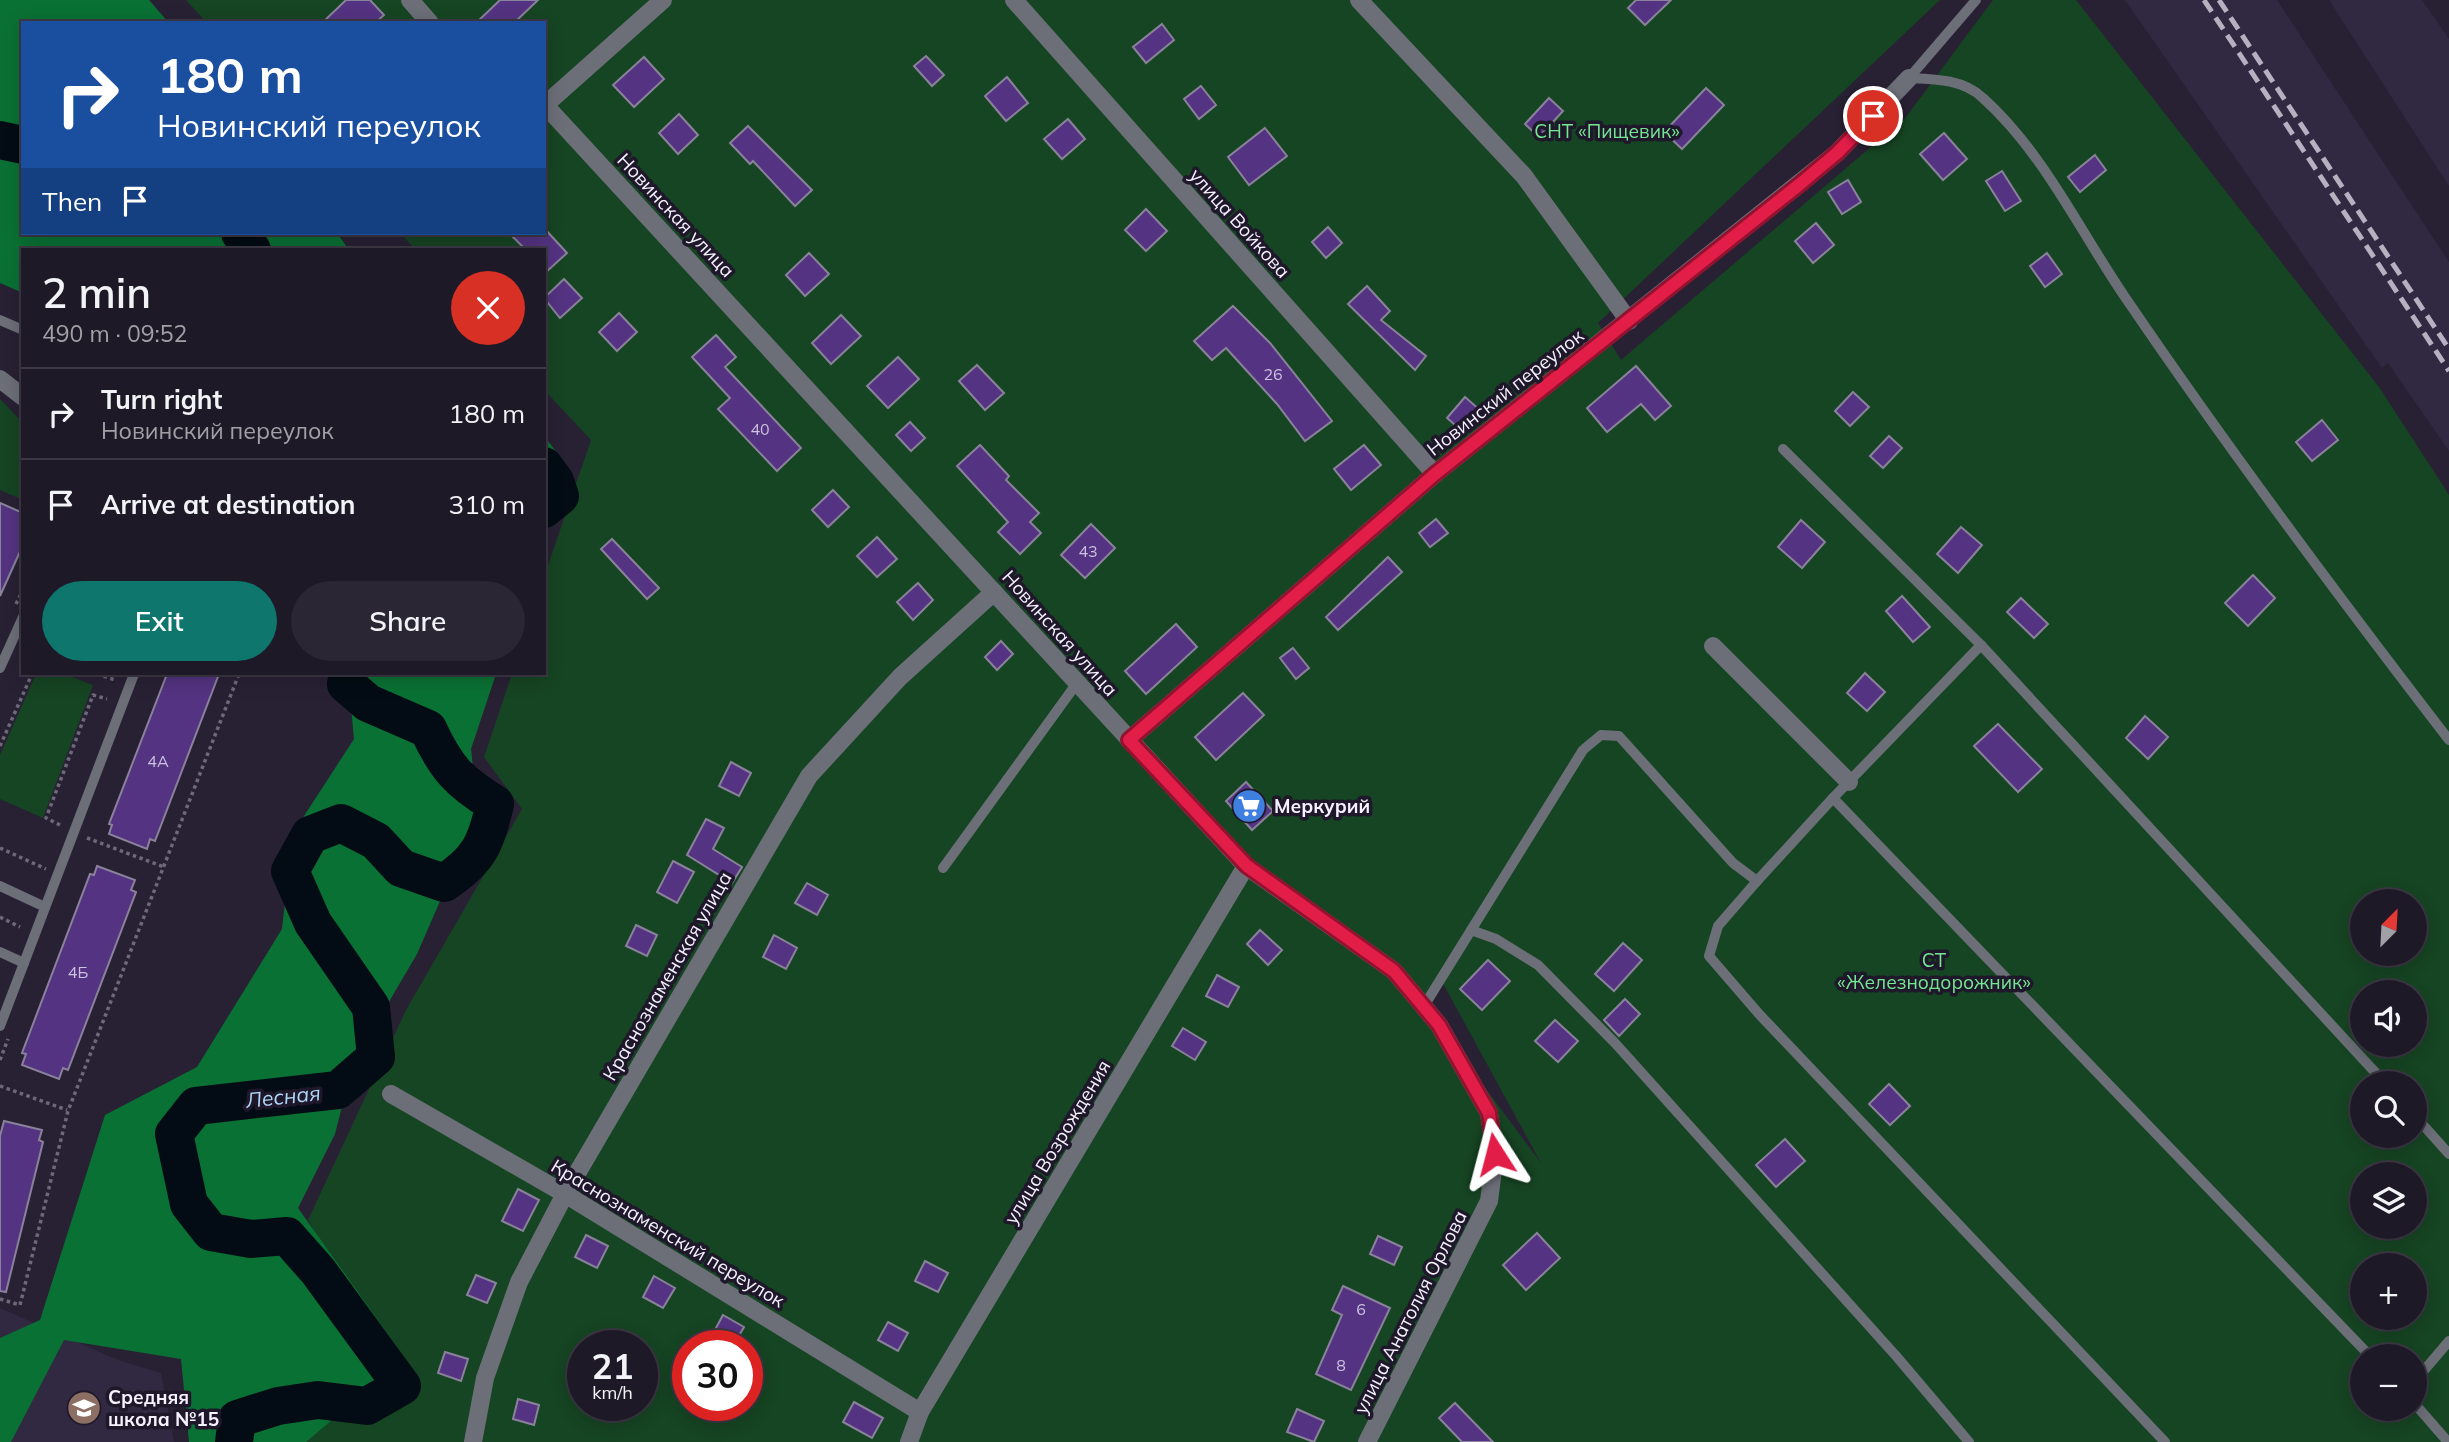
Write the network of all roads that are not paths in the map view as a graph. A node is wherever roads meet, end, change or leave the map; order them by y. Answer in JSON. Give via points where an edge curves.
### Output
{"nodes":[{"id":1,"x":410,"y":0,"type":"edge"},
{"id":2,"x":663,"y":0,"type":"edge"},
{"id":3,"x":1014,"y":0,"type":"edge"},
{"id":4,"x":1359,"y":0,"type":"edge"},
{"id":5,"x":1976,"y":0,"type":"edge"},
{"id":6,"x":428,"y":21,"type":"edge"},
{"id":7,"x":1909,"y":78,"type":"junction"},
{"id":8,"x":546,"y":103,"type":"edge"},
{"id":9,"x":546,"y":105,"type":"edge"},
{"id":10,"x":0,"y":320,"type":"edge"},
{"id":11,"x":1629,"y":321,"type":"junction"},
{"id":12,"x":21,"y":329,"type":"edge"},
{"id":13,"x":0,"y":379,"type":"edge"},
{"id":14,"x":21,"y":395,"type":"edge"},
{"id":15,"x":1783,"y":449,"type":"dead end"},
{"id":16,"x":1435,"y":474,"type":"junction"},
{"id":17,"x":994,"y":592,"type":"junction"},
{"id":18,"x":21,"y":621,"type":"edge"},
{"id":19,"x":1980,"y":645,"type":"junction"},
{"id":20,"x":1713,"y":646,"type":"dead end"},
{"id":21,"x":0,"y":668,"type":"edge"},
{"id":22,"x":134,"y":675,"type":"edge"},
{"id":23,"x":1077,"y":682,"type":"junction"},
{"id":24,"x":1129,"y":740,"type":"junction"},
{"id":25,"x":2449,"y":740,"type":"edge"},
{"id":26,"x":1849,"y":782,"type":"junction"},
{"id":27,"x":1833,"y":798,"type":"junction"},
{"id":28,"x":1247,"y":866,"type":"junction"},
{"id":29,"x":943,"y":868,"type":"dead end"},
{"id":30,"x":1757,"y":881,"type":"junction"},
{"id":31,"x":0,"y":886,"type":"edge"},
{"id":32,"x":40,"y":905,"type":"junction"},
{"id":33,"x":1471,"y":930,"type":"junction"},
{"id":34,"x":0,"y":952,"type":"edge"},
{"id":35,"x":24,"y":963,"type":"junction"},
{"id":36,"x":1424,"y":1006,"type":"junction"},
{"id":37,"x":0,"y":1026,"type":"edge"},
{"id":38,"x":2374,"y":1071,"type":"edge"},
{"id":39,"x":391,"y":1094,"type":"dead end"},
{"id":40,"x":2427,"y":1129,"type":"edge"},
{"id":41,"x":2449,"y":1154,"type":"edge"},
{"id":42,"x":565,"y":1194,"type":"junction"},
{"id":43,"x":1489,"y":1201,"type":"joint"},
{"id":44,"x":2449,"y":1341,"type":"edge"},
{"id":45,"x":2358,"y":1344,"type":"edge"},
{"id":46,"x":2427,"y":1367,"type":"edge"},
{"id":47,"x":920,"y":1412,"type":"junction"},
{"id":48,"x":2427,"y":1418,"type":"edge"},
{"id":49,"x":473,"y":1442,"type":"edge"},
{"id":50,"x":909,"y":1442,"type":"edge"},
{"id":51,"x":1367,"y":1442,"type":"edge"},
{"id":52,"x":1969,"y":1442,"type":"edge"},
{"id":53,"x":2165,"y":1442,"type":"edge"},
{"id":54,"x":2448,"y":1442,"type":"edge"}],
"edges":[{"from":1,"to":6,"type":"street"},
{"from":2,"to":8,"type":"street"},
{"from":3,"to":16,"type":"street","name":"улица Войкова"},
{"from":4,"to":11,"type":"street","via":[[1524,176]]},
{"from":5,"to":7,"type":"lane"},
{"from":7,"to":11,"type":"street","name":"Новинский переулок","via":[[1837,153]]},
{"from":7,"to":25,"type":"lane","via":[[1947,80],[1981,95],[2026,142],[2126,299],[2335,593]]},
{"from":9,"to":17,"type":"street","name":"Новинская улица"},
{"from":10,"to":12,"type":"lane"},
{"from":11,"to":16,"type":"street","name":"Новинский переулок"},
{"from":13,"to":14,"type":"street"},
{"from":15,"to":19,"type":"lane"},
{"from":16,"to":24,"type":"street","name":"Новинский переулок"},
{"from":17,"to":23,"type":"street","name":"Новинская улица"},
{"from":17,"to":42,"type":"street","name":"Краснознаменская улица","via":[[900,677],[809,776]]},
{"from":18,"to":21,"type":"lane"},
{"from":19,"to":26,"type":"lane"},
{"from":19,"to":38,"type":"lane"},
{"from":20,"to":26,"type":"street"},
{"from":22,"to":32,"type":"lane"},
{"from":23,"to":24,"type":"street","name":"Новинская улица"},
{"from":23,"to":29,"type":"lane"},
{"from":24,"to":28,"type":"street","name":"Новинская улица"},
{"from":26,"to":27,"type":"lane"},
{"from":27,"to":30,"type":"lane"},
{"from":27,"to":45,"type":"lane"},
{"from":28,"to":36,"type":"street","name":"Новинская улица","via":[[1394,971]]},
{"from":28,"to":47,"type":"street","name":"улица Возрождения"},
{"from":30,"to":33,"type":"lane","via":[[1733,863],[1619,736],[1601,735],[1583,750]]},
{"from":30,"to":53,"type":"lane","via":[[1718,926],[1709,956]]},
{"from":31,"to":32,"type":"lane"},
{"from":32,"to":35,"type":"lane"},
{"from":33,"to":36,"type":"lane"},
{"from":33,"to":52,"type":"lane","via":[[1496,939],[1538,965],[1615,1044]]},
{"from":34,"to":35,"type":"lane"},
{"from":35,"to":37,"type":"lane"},
{"from":36,"to":43,"type":"street","name":"Новинская улица","via":[[1489,1113],[1495,1154]]},
{"from":39,"to":42,"type":"street","name":"Краснознаменский переулок"},
{"from":40,"to":41,"type":"lane"},
{"from":42,"to":47,"type":"street","name":"Краснознаменский переулок"},
{"from":42,"to":49,"type":"street","name":"Краснознаменская улица","via":[[519,1282],[485,1377]]},
{"from":43,"to":51,"type":"street","name":"улица Анатолия Орлова"},
{"from":44,"to":46,"type":"lane"},
{"from":47,"to":50,"type":"street","name":"улица Возрождения"},
{"from":48,"to":54,"type":"lane"}]}
